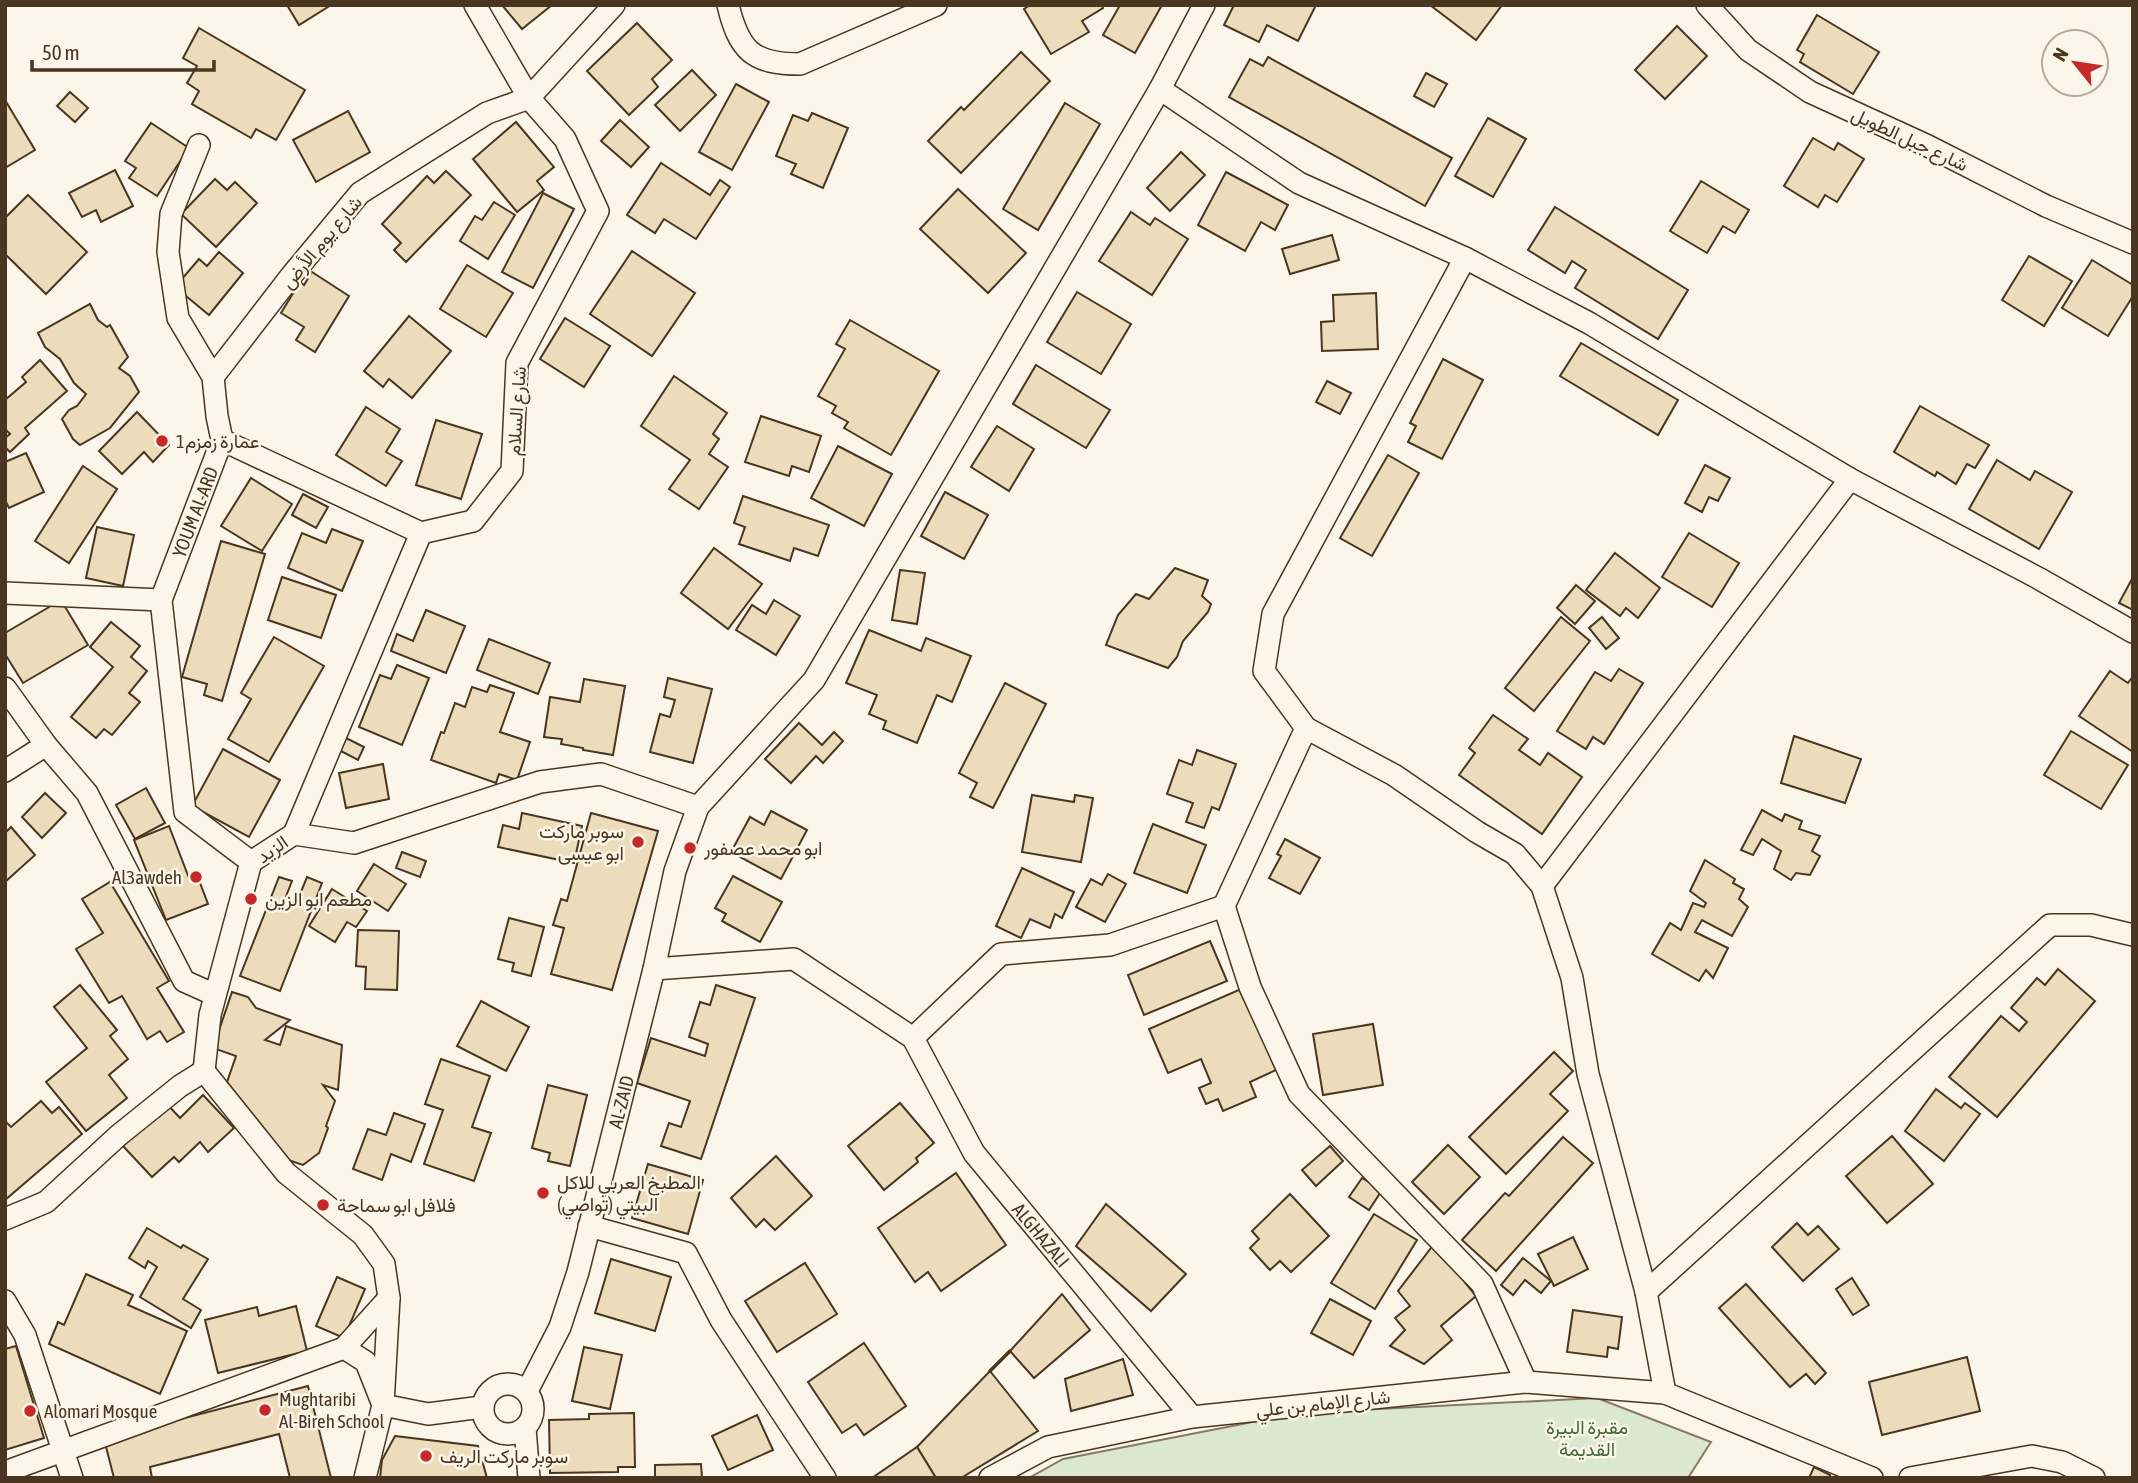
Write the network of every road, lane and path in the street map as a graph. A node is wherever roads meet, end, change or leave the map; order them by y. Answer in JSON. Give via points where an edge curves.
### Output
{"nodes":[{"id":1,"x":475,"y":5,"type":"edge"},
{"id":2,"x":614,"y":5,"type":"edge"},
{"id":3,"x":728,"y":5,"type":"edge"},
{"id":4,"x":936,"y":5,"type":"edge"},
{"id":5,"x":1205,"y":5,"type":"edge"},
{"id":6,"x":1707,"y":5,"type":"edge"},
{"id":7,"x":1160,"y":89,"type":"junction"},
{"id":8,"x":529,"y":98,"type":"junction"},
{"id":9,"x":199,"y":145,"type":"dead end"},
{"id":10,"x":2133,"y":243,"type":"edge"},
{"id":11,"x":1465,"y":258,"type":"junction"},
{"id":12,"x":213,"y":377,"type":"junction"},
{"id":13,"x":222,"y":440,"type":"junction"},
{"id":14,"x":1850,"y":479,"type":"junction"},
{"id":15,"x":421,"y":533,"type":"junction"},
{"id":16,"x":7,"y":587,"type":"edge"},
{"id":17,"x":161,"y":600,"type":"junction"},
{"id":18,"x":2133,"y":632,"type":"edge"},
{"id":19,"x":5,"y":688,"type":"edge"},
{"id":20,"x":1306,"y":728,"type":"junction"},
{"id":21,"x":46,"y":745,"type":"junction"},
{"id":22,"x":5,"y":771,"type":"edge"},
{"id":23,"x":698,"y":807,"type":"junction"},
{"id":24,"x":294,"y":834,"type":"junction"},
{"id":25,"x":251,"y":862,"type":"junction"},
{"id":26,"x":1542,"y":886,"type":"junction"},
{"id":27,"x":1224,"y":905,"type":"junction"},
{"id":28,"x":2133,"y":935,"type":"edge"},
{"id":29,"x":654,"y":969,"type":"junction"},
{"id":30,"x":215,"y":995,"type":"junction"},
{"id":31,"x":913,"y":1038,"type":"junction"},
{"id":32,"x":204,"y":1071,"type":"junction"},
{"id":33,"x":5,"y":1219,"type":"edge"},
{"id":34,"x":589,"y":1226,"type":"junction"},
{"id":35,"x":1646,"y":1292,"type":"junction"},
{"id":36,"x":389,"y":1298,"type":"junction"},
{"id":37,"x":5,"y":1301,"type":"edge"},
{"id":38,"x":344,"y":1348,"type":"junction"},
{"id":39,"x":1526,"y":1382,"type":"junction"},
{"id":40,"x":527,"y":1391,"type":"junction"},
{"id":41,"x":1665,"y":1393,"type":"junction"},
{"id":42,"x":383,"y":1405,"type":"junction"},
{"id":43,"x":482,"y":1407,"type":"junction"},
{"id":44,"x":1192,"y":1417,"type":"junction"},
{"id":45,"x":525,"y":1428,"type":"junction"},
{"id":46,"x":62,"y":1450,"type":"junction"},
{"id":47,"x":5,"y":1472,"type":"edge"},
{"id":48,"x":72,"y":1478,"type":"edge"},
{"id":49,"x":365,"y":1478,"type":"edge"},
{"id":50,"x":529,"y":1478,"type":"edge"},
{"id":51,"x":825,"y":1478,"type":"edge"},
{"id":52,"x":990,"y":1478,"type":"edge"},
{"id":53,"x":1872,"y":1478,"type":"edge"},
{"id":54,"x":1910,"y":1478,"type":"edge"},
{"id":55,"x":2094,"y":1478,"type":"edge"}],
"edges":[{"from":1,"to":8,"type":"street"},
{"from":2,"to":8,"type":"street"},
{"from":3,"to":4,"type":"street","via":[[740,41],[755,57],[776,64],[800,64]]},
{"from":5,"to":7,"type":"street"},
{"from":6,"to":10,"type":"street","name":"شارع جبل الطويل","via":[[1748,50],[1810,92]]},
{"from":7,"to":11,"type":"street","via":[[1299,183]]},
{"from":7,"to":23,"type":"street","via":[[814,680]]},
{"from":8,"to":12,"type":"street","name":"شارع يوم الأرض","via":[[487,113],[360,193]]},
{"from":8,"to":15,"type":"street","name":"شارع السلام","via":[[565,139],[598,212],[517,363],[512,471],[473,521]]},
{"from":9,"to":12,"type":"street","name":"YOUM AL-ARD","via":[[171,215],[168,252],[178,318]]},
{"from":11,"to":14,"type":"street","via":[[1589,323]]},
{"from":11,"to":20,"type":"street","via":[[1273,614],[1264,671]]},
{"from":12,"to":13,"type":"street","name":"YOUM AL-ARD"},
{"from":13,"to":15,"type":"street"},
{"from":13,"to":17,"type":"street","name":"YOUM AL-ARD"},
{"from":14,"to":18,"type":"street"},
{"from":14,"to":26,"type":"street"},
{"from":15,"to":24,"type":"street"},
{"from":16,"to":17,"type":"street"},
{"from":17,"to":25,"type":"street","via":[[186,812]]},
{"from":19,"to":21,"type":"street"},
{"from":20,"to":26,"type":"street","via":[[1394,775],[1515,854]]},
{"from":20,"to":27,"type":"street"},
{"from":21,"to":22,"type":"street"},
{"from":21,"to":30,"type":"street","via":[[87,793],[184,981]]},
{"from":23,"to":24,"type":"street","name":"الزيد","via":[[601,774],[540,782],[354,842]]},
{"from":23,"to":29,"type":"street","name":"AL-ZAID","via":[[675,871]]},
{"from":24,"to":25,"type":"street","name":"الزيد"},
{"from":25,"to":30,"type":"street","name":"الزيد"},
{"from":26,"to":35,"type":"street","via":[[1572,978],[1588,1074]]},
{"from":27,"to":31,"type":"street","via":[[1110,945],[1001,954]]},
{"from":27,"to":39,"type":"street","via":[[1250,986],[1299,1094],[1482,1284]]},
{"from":28,"to":35,"type":"street","via":[[2091,925],[2050,925]]},
{"from":29,"to":31,"type":"street","via":[[794,959]]},
{"from":29,"to":34,"type":"street","name":"AL-ZAID"},
{"from":30,"to":32,"type":"street","name":"الزيد"},
{"from":31,"to":44,"type":"street","name":"ALGHAZALI","via":[[974,1153]]},
{"from":32,"to":33,"type":"street","via":[[119,1135],[46,1202]]},
{"from":32,"to":36,"type":"street","via":[[286,1173],[363,1235],[384,1264]]},
{"from":34,"to":40,"type":"street","name":"AL-ZAID","via":[[560,1327]]},
{"from":34,"to":51,"type":"street","via":[[686,1253],[720,1320]]},
{"from":35,"to":41,"type":"street"},
{"from":36,"to":38,"type":"street"},
{"from":36,"to":42,"type":"street"},
{"from":37,"to":46,"type":"street","via":[[26,1335]]},
{"from":38,"to":42,"type":"street","via":[[366,1362]]},
{"from":38,"to":46,"type":"street"},
{"from":39,"to":41,"type":"street","name":"شارع الإمام بن علي"},
{"from":39,"to":44,"type":"street","name":"شارع الإمام بن علي"},
{"from":40,"to":43,"type":"street","via":[[512,1383],[496,1386]]},
{"from":40,"to":45,"type":"street","via":[[534,1405]]},
{"from":41,"to":53,"type":"street","name":"شارع الإمام بن علي"},
{"from":42,"to":43,"type":"street","via":[[428,1414]]},
{"from":42,"to":49,"type":"street"},
{"from":43,"to":45,"type":"street","via":[[487,1424],[501,1434]]},
{"from":44,"to":52,"type":"street","name":"شارع الإمام بن علي","via":[[1048,1447]]},
{"from":45,"to":50,"type":"street"},
{"from":46,"to":47,"type":"street"},
{"from":46,"to":48,"type":"street"},
{"from":54,"to":55,"type":"street","via":[[2032,1456],[2062,1462]]}]}
